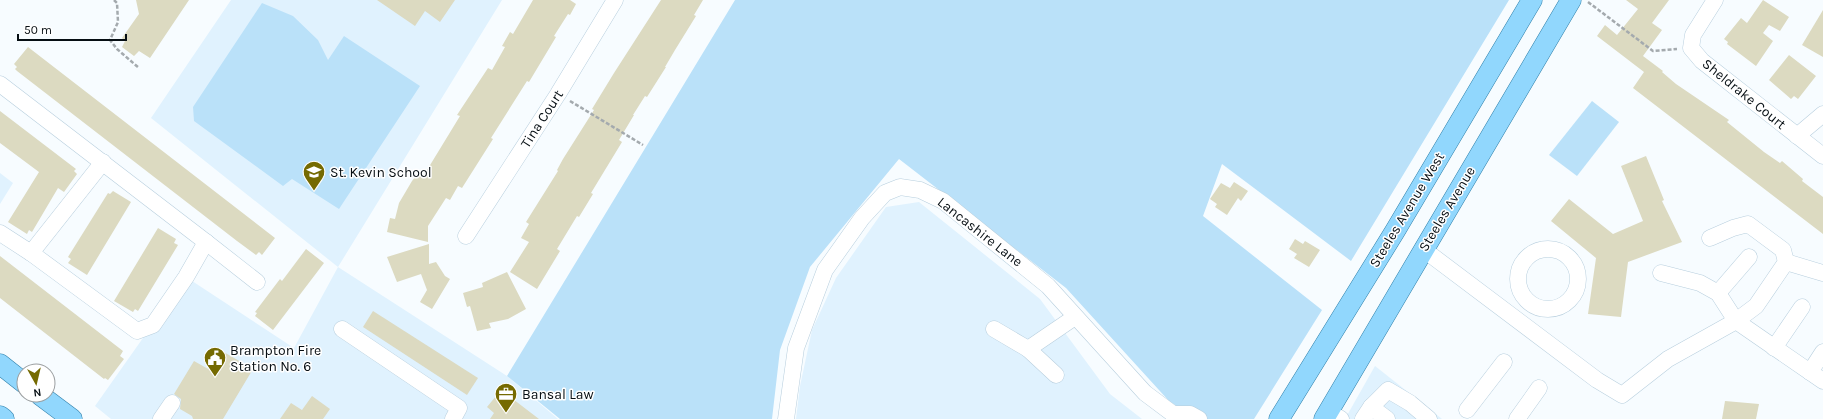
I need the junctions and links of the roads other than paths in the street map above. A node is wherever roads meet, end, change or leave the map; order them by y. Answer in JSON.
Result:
{"nodes":[{"id":1,"x":615,"y":0,"type":"edge"},
{"id":2,"x":1532,"y":0,"type":"edge"},
{"id":3,"x":1579,"y":0,"type":"edge"},
{"id":4,"x":1715,"y":0,"type":"edge"},
{"id":5,"x":0,"y":84,"type":"edge"},
{"id":6,"x":1823,"y":114,"type":"edge"},
{"id":7,"x":1797,"y":136,"type":"junction"},
{"id":8,"x":1823,"y":156,"type":"edge"},
{"id":9,"x":103,"y":162,"type":"junction"},
{"id":10,"x":1395,"y":231,"type":"junction"},
{"id":11,"x":0,"y":233,"type":"edge"},
{"id":12,"x":466,"y":236,"type":"dead end"},
{"id":13,"x":1710,"y":238,"type":"dead end"},
{"id":14,"x":206,"y":242,"type":"junction"},
{"id":15,"x":1423,"y":249,"type":"junction"},
{"id":16,"x":31,"y":253,"type":"junction"},
{"id":17,"x":1749,"y":257,"type":"dead end"},
{"id":18,"x":1786,"y":262,"type":"junction"},
{"id":19,"x":1661,"y":272,"type":"dead end"},
{"id":20,"x":1823,"y":273,"type":"edge"},
{"id":21,"x":257,"y":282,"type":"dead end"},
{"id":22,"x":1718,"y":293,"type":"junction"},
{"id":23,"x":1530,"y":304,"type":"dead end"},
{"id":24,"x":1802,"y":307,"type":"dead end"},
{"id":25,"x":1512,"y":315,"type":"junction"},
{"id":26,"x":1075,"y":316,"type":"junction"},
{"id":27,"x":1736,"y":321,"type":"junction"},
{"id":28,"x":342,"y":329,"type":"dead end"},
{"id":29,"x":994,"y":329,"type":"dead end"},
{"id":30,"x":1774,"y":348,"type":"junction"},
{"id":31,"x":1028,"y":349,"type":"junction"},
{"id":32,"x":1823,"y":352,"type":"edge"},
{"id":33,"x":1504,"y":362,"type":"dead end"},
{"id":34,"x":0,"y":364,"type":"edge"},
{"id":35,"x":1056,"y":375,"type":"dead end"},
{"id":36,"x":16,"y":377,"type":"edge"},
{"id":37,"x":1816,"y":377,"type":"edge"},
{"id":38,"x":1539,"y":388,"type":"dead end"},
{"id":39,"x":51,"y":403,"type":"edge"},
{"id":40,"x":172,"y":403,"type":"dead end"},
{"id":41,"x":1467,"y":410,"type":"dead end"},
{"id":42,"x":1367,"y":413,"type":"edge"},
{"id":43,"x":0,"y":416,"type":"edge"},
{"id":44,"x":1174,"y":416,"type":"edge"},
{"id":45,"x":1331,"y":416,"type":"edge"},
{"id":46,"x":4,"y":419,"type":"edge"},
{"id":47,"x":72,"y":419,"type":"edge"},
{"id":48,"x":161,"y":419,"type":"edge"},
{"id":49,"x":453,"y":419,"type":"edge"},
{"id":50,"x":786,"y":419,"type":"edge"},
{"id":51,"x":1199,"y":419,"type":"edge"},
{"id":52,"x":1280,"y":419,"type":"edge"},
{"id":53,"x":1387,"y":419,"type":"edge"},
{"id":54,"x":1429,"y":419,"type":"edge"},
{"id":55,"x":1517,"y":419,"type":"edge"}],
"edges":[{"from":1,"to":12,"type":"street","name":"Tina Court"},
{"from":2,"to":10,"type":"main road","name":"Steeles Avenue West"},
{"from":3,"to":15,"type":"main road","name":"Steeles Avenue"},
{"from":4,"to":7,"type":"street","name":"Sheldrake Court"},
{"from":5,"to":9,"type":"street"},
{"from":6,"to":7,"type":"street"},
{"from":7,"to":8,"type":"street","name":"Sheldrake Court"},
{"from":9,"to":14,"type":"street"},
{"from":9,"to":16,"type":"street"},
{"from":10,"to":15,"type":"main road"},
{"from":10,"to":52,"type":"main road","name":"Steeles Avenue West"},
{"from":11,"to":16,"type":"street"},
{"from":13,"to":18,"type":"street"},
{"from":14,"to":16,"type":"street"},
{"from":14,"to":21,"type":"street"},
{"from":15,"to":25,"type":"street"},
{"from":15,"to":45,"type":"main road","name":"Steeles Avenue"},
{"from":17,"to":22,"type":"street"},
{"from":18,"to":20,"type":"street"},
{"from":18,"to":27,"type":"street"},
{"from":19,"to":22,"type":"street"},
{"from":22,"to":27,"type":"street"},
{"from":23,"to":25,"type":"street"},
{"from":24,"to":30,"type":"street"},
{"from":25,"to":27,"type":"street"},
{"from":26,"to":31,"type":"street"},
{"from":26,"to":44,"type":"street","name":"Lancashire Lane"},
{"from":26,"to":50,"type":"street","name":"Lancashire Lane"},
{"from":27,"to":30,"type":"street"},
{"from":28,"to":49,"type":"street"},
{"from":29,"to":31,"type":"street"},
{"from":30,"to":37,"type":"street"},
{"from":31,"to":35,"type":"street"},
{"from":32,"to":37,"type":"street"},
{"from":33,"to":41,"type":"street"},
{"from":34,"to":36,"type":"main road"},
{"from":38,"to":55,"type":"street"},
{"from":39,"to":47,"type":"main road"},
{"from":40,"to":48,"type":"street"},
{"from":42,"to":53,"type":"street"},
{"from":42,"to":54,"type":"street"},
{"from":43,"to":46,"type":"main road"},
{"from":44,"to":51,"type":"street","name":"Lancashire Lane"}]}
